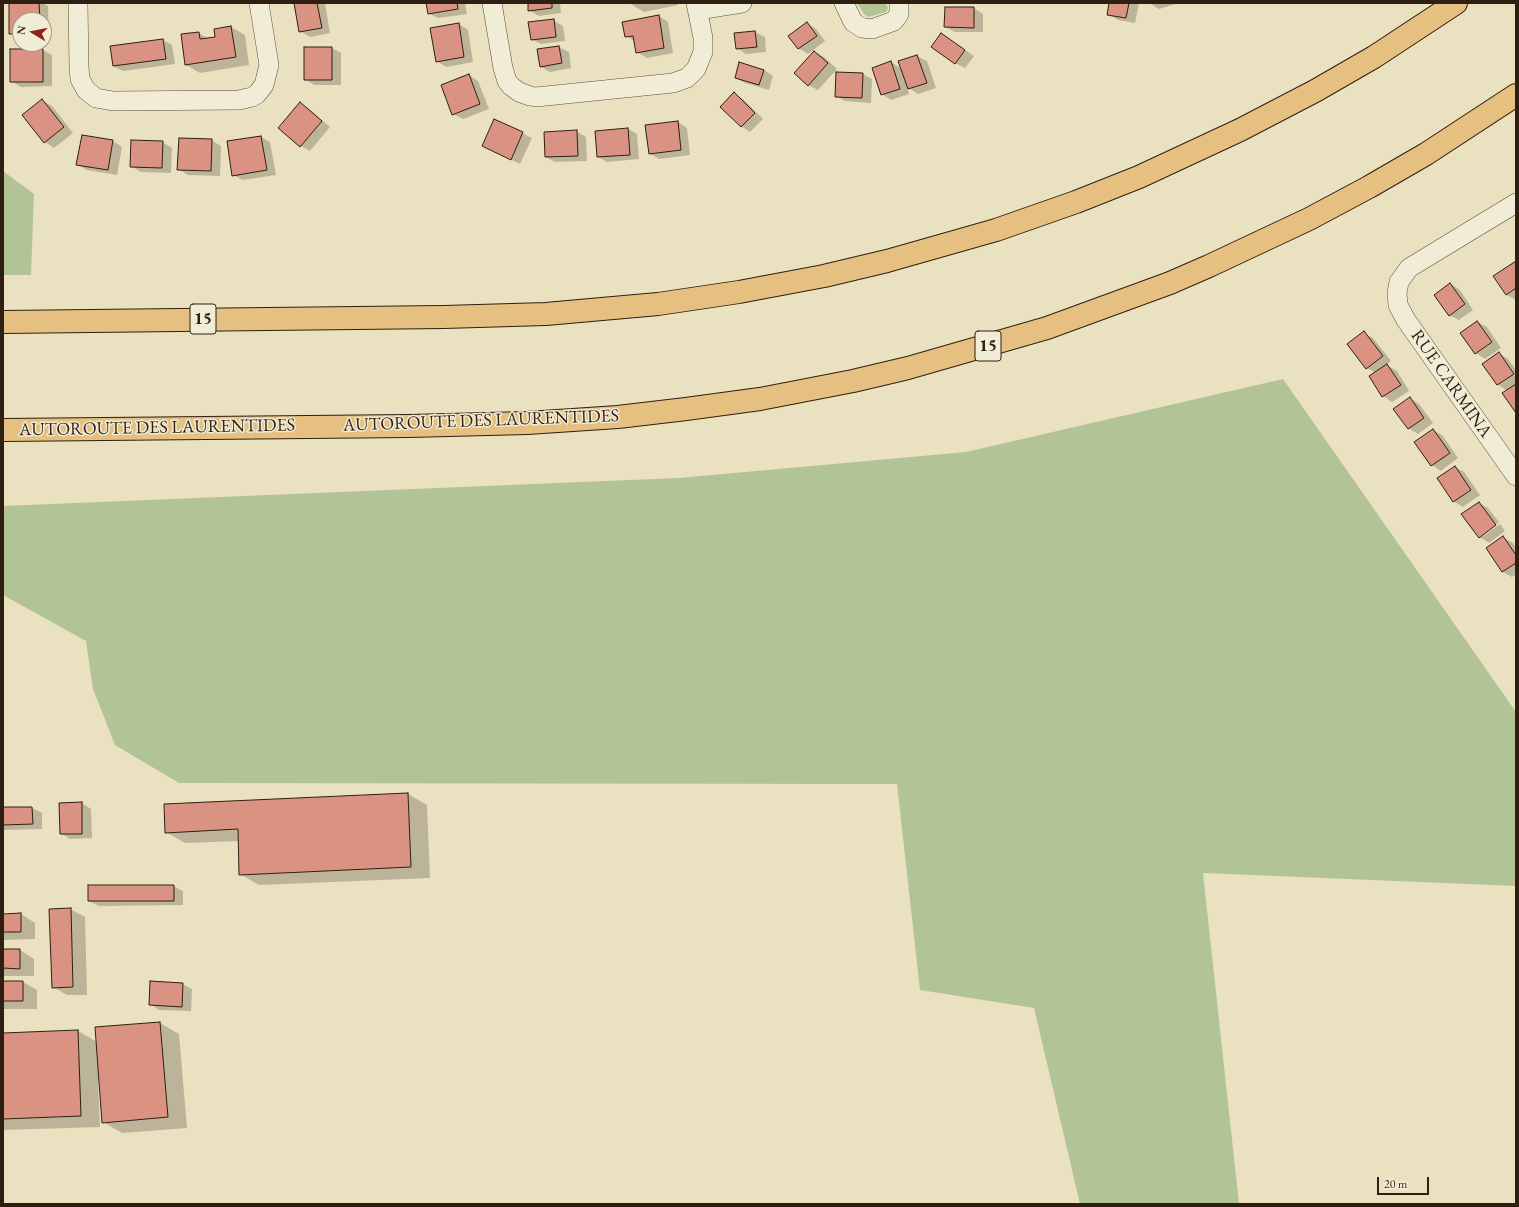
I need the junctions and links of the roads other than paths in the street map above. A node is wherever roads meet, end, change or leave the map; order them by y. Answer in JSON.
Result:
{"nodes":[{"id":1,"x":78,"y":3,"type":"edge"},
{"id":2,"x":259,"y":3,"type":"edge"},
{"id":3,"x":492,"y":3,"type":"edge"},
{"id":4,"x":742,"y":3,"type":"edge"},
{"id":5,"x":844,"y":3,"type":"edge"},
{"id":6,"x":899,"y":3,"type":"edge"},
{"id":7,"x":1456,"y":3,"type":"edge"},
{"id":8,"x":697,"y":7,"type":"edge"},
{"id":9,"x":1516,"y":95,"type":"edge"},
{"id":10,"x":1516,"y":203,"type":"edge"},
{"id":11,"x":3,"y":322,"type":"edge"},
{"id":12,"x":68,"y":428,"type":"junction"},
{"id":13,"x":3,"y":430,"type":"edge"},
{"id":14,"x":3,"y":442,"type":"edge"},
{"id":15,"x":1513,"y":467,"type":"edge"}],
"edges":[{"from":1,"to":2,"type":"street"},
{"from":3,"to":8,"type":"street"},
{"from":4,"to":8,"type":"street"},
{"from":5,"to":6,"type":"street"},
{"from":7,"to":11,"type":"highway","number":"15"},
{"from":9,"to":12,"type":"highway","name":"AUTOROUTE DES LAURENTIDES","number":"15"},
{"from":10,"to":15,"type":"street","name":"RUE CARMINA"},
{"from":12,"to":13,"type":"highway","name":"AUTOROUTE DES LAURENTIDES","number":"15"},
{"from":12,"to":14,"type":"highway"}]}
